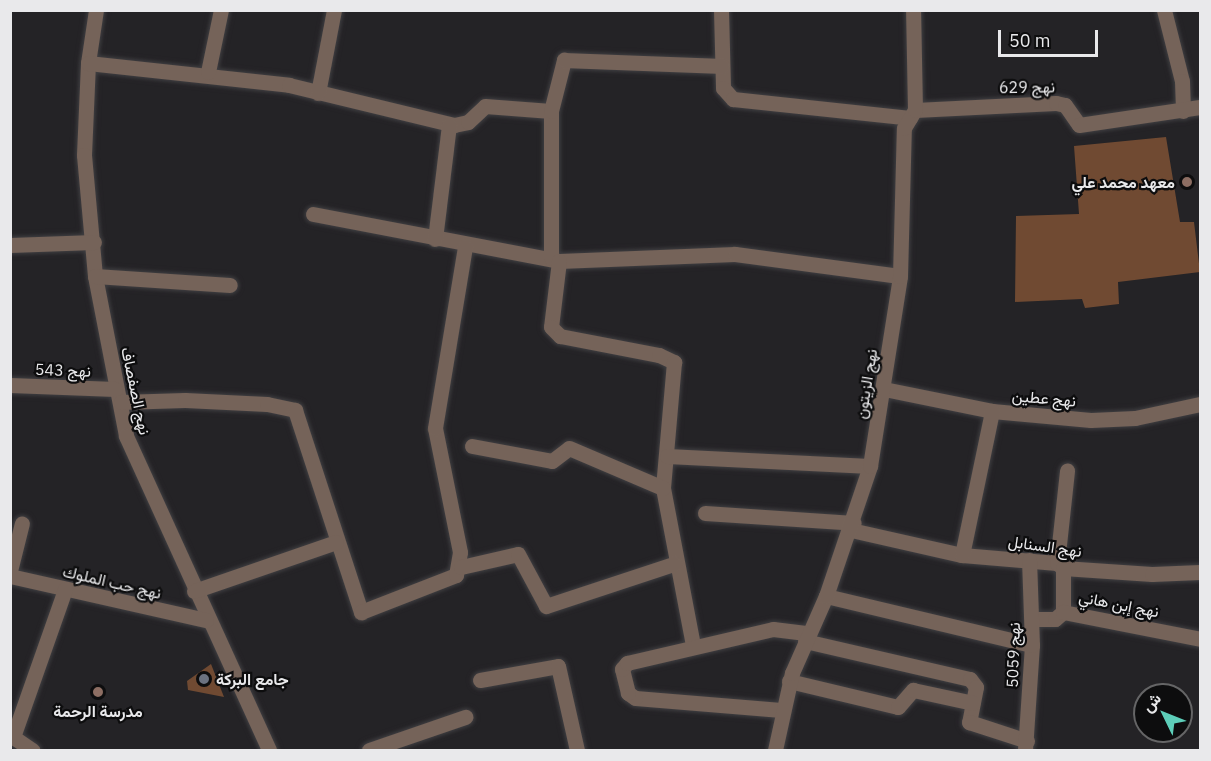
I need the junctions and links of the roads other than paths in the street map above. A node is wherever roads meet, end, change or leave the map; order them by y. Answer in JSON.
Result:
{"nodes":[{"id":1,"x":96,"y":10,"type":"edge"},
{"id":2,"x":221,"y":10,"type":"edge"},
{"id":3,"x":334,"y":10,"type":"edge"},
{"id":4,"x":721,"y":10,"type":"edge"},
{"id":5,"x":913,"y":10,"type":"edge"},
{"id":6,"x":1164,"y":10,"type":"edge"},
{"id":7,"x":88,"y":63,"type":"junction"},
{"id":8,"x":722,"y":66,"type":"junction"},
{"id":9,"x":208,"y":72,"type":"junction"},
{"id":10,"x":318,"y":93,"type":"junction"},
{"id":11,"x":1200,"y":107,"type":"edge"},
{"id":12,"x":551,"y":111,"type":"junction"},
{"id":13,"x":1183,"y":111,"type":"junction"},
{"id":14,"x":912,"y":114,"type":"junction"},
{"id":15,"x":449,"y":125,"type":"junction"},
{"id":16,"x":313,"y":214,"type":"dead end"},
{"id":17,"x":435,"y":239,"type":"junction"},
{"id":18,"x":94,"y":242,"type":"junction"},
{"id":19,"x":10,"y":245,"type":"edge"},
{"id":20,"x":465,"y":246,"type":"junction"},
{"id":21,"x":555,"y":259,"type":"junction"},
{"id":22,"x":95,"y":276,"type":"junction"},
{"id":23,"x":900,"y":276,"type":"junction"},
{"id":24,"x":230,"y":285,"type":"dead end"},
{"id":25,"x":10,"y":385,"type":"edge"},
{"id":26,"x":884,"y":389,"type":"junction"},
{"id":27,"x":118,"y":395,"type":"junction"},
{"id":28,"x":1200,"y":404,"type":"edge"},
{"id":29,"x":992,"y":411,"type":"junction"},
{"id":30,"x":472,"y":446,"type":"dead end"},
{"id":31,"x":667,"y":456,"type":"junction"},
{"id":32,"x":870,"y":466,"type":"junction"},
{"id":33,"x":1067,"y":471,"type":"dead end"},
{"id":34,"x":663,"y":488,"type":"junction"},
{"id":35,"x":705,"y":513,"type":"dead end"},
{"id":36,"x":22,"y":523,"type":"dead end"},
{"id":37,"x":852,"y":527,"type":"junction"},
{"id":38,"x":336,"y":542,"type":"junction"},
{"id":39,"x":962,"y":555,"type":"junction"},
{"id":40,"x":1029,"y":560,"type":"junction"},
{"id":41,"x":674,"y":564,"type":"junction"},
{"id":42,"x":1060,"y":566,"type":"junction"},
{"id":43,"x":461,"y":567,"type":"junction"},
{"id":44,"x":10,"y":571,"type":"edge"},
{"id":45,"x":1200,"y":572,"type":"edge"},
{"id":46,"x":10,"y":576,"type":"edge"},
{"id":47,"x":65,"y":589,"type":"junction"},
{"id":48,"x":194,"y":591,"type":"junction"},
{"id":49,"x":826,"y":597,"type":"junction"},
{"id":50,"x":1063,"y":612,"type":"junction"},
{"id":51,"x":1032,"y":619,"type":"junction"},
{"id":52,"x":206,"y":620,"type":"junction"},
{"id":53,"x":806,"y":637,"type":"junction"},
{"id":54,"x":1200,"y":639,"type":"edge"},
{"id":55,"x":693,"y":645,"type":"junction"},
{"id":56,"x":1032,"y":645,"type":"junction"},
{"id":57,"x":480,"y":680,"type":"dead end"},
{"id":58,"x":789,"y":681,"type":"junction"},
{"id":59,"x":973,"y":703,"type":"junction"},
{"id":60,"x":781,"y":710,"type":"junction"},
{"id":61,"x":465,"y":717,"type":"dead end"},
{"id":62,"x":12,"y":736,"type":"edge"},
{"id":63,"x":1026,"y":746,"type":"edge"},
{"id":64,"x":32,"y":750,"type":"edge"},
{"id":65,"x":269,"y":750,"type":"edge"},
{"id":66,"x":369,"y":750,"type":"edge"},
{"id":67,"x":577,"y":750,"type":"edge"},
{"id":68,"x":775,"y":750,"type":"edge"}],
"edges":[{"from":1,"to":7,"type":"street","name":"نهج الصفصاف"},
{"from":2,"to":9,"type":"street"},
{"from":3,"to":10,"type":"street"},
{"from":4,"to":8,"type":"street"},
{"from":5,"to":14,"type":"street","name":"نهج الزيتون"},
{"from":6,"to":13,"type":"street"},
{"from":7,"to":9,"type":"street"},
{"from":7,"to":18,"type":"street","name":"نهج الصفصاف"},
{"from":8,"to":12,"type":"street"},
{"from":8,"to":14,"type":"street"},
{"from":9,"to":10,"type":"street"},
{"from":10,"to":15,"type":"street"},
{"from":11,"to":13,"type":"street","name":"نهج 629"},
{"from":12,"to":15,"type":"street"},
{"from":12,"to":21,"type":"street"},
{"from":13,"to":14,"type":"street","name":"نهج 629"},
{"from":14,"to":23,"type":"street","name":"نهج الزيتون"},
{"from":15,"to":17,"type":"street"},
{"from":16,"to":17,"type":"street"},
{"from":17,"to":20,"type":"street"},
{"from":18,"to":19,"type":"street"},
{"from":18,"to":22,"type":"street","name":"نهج الصفصاف"},
{"from":20,"to":21,"type":"street"},
{"from":20,"to":43,"type":"street"},
{"from":21,"to":23,"type":"street"},
{"from":21,"to":31,"type":"street"},
{"from":22,"to":24,"type":"street"},
{"from":22,"to":27,"type":"street","name":"نهج الصفصاف"},
{"from":23,"to":26,"type":"street","name":"نهج الزيتون"},
{"from":25,"to":27,"type":"street","name":"نهج 543"},
{"from":26,"to":29,"type":"street","name":"نهج عطين"},
{"from":26,"to":32,"type":"street","name":"نهج الزيتون"},
{"from":27,"to":38,"type":"street","name":"نهج 543"},
{"from":27,"to":48,"type":"street","name":"نهج الصفصاف"},
{"from":28,"to":29,"type":"street","name":"نهج عطين"},
{"from":29,"to":39,"type":"street"},
{"from":30,"to":34,"type":"street"},
{"from":31,"to":32,"type":"street"},
{"from":31,"to":34,"type":"street"},
{"from":32,"to":37,"type":"street","name":"نهج الزيتون"},
{"from":33,"to":42,"type":"street"},
{"from":34,"to":41,"type":"street"},
{"from":35,"to":37,"type":"street","name":"نهج السنابل"},
{"from":36,"to":44,"type":"street"},
{"from":37,"to":39,"type":"street","name":"نهج السنابل"},
{"from":37,"to":49,"type":"street","name":"نهج الزيتون"},
{"from":38,"to":43,"type":"street"},
{"from":38,"to":48,"type":"street"},
{"from":39,"to":40,"type":"street","name":"نهج السنابل"},
{"from":40,"to":42,"type":"street","name":"نهج السنابل"},
{"from":40,"to":51,"type":"street","name":"نهج 5059"},
{"from":41,"to":43,"type":"street"},
{"from":41,"to":55,"type":"street"},
{"from":42,"to":45,"type":"street","name":"نهج السنابل"},
{"from":42,"to":50,"type":"street"},
{"from":46,"to":47,"type":"street","name":"نهج حب الملوك"},
{"from":47,"to":52,"type":"street","name":"نهج حب الملوك"},
{"from":47,"to":62,"type":"street"},
{"from":48,"to":52,"type":"street","name":"نهج الصفصاف"},
{"from":49,"to":53,"type":"street","name":"نهج الزيتون"},
{"from":49,"to":56,"type":"street"},
{"from":50,"to":51,"type":"street","name":"نهج إبن هاني"},
{"from":50,"to":54,"type":"street","name":"نهج إبن هاني"},
{"from":51,"to":56,"type":"street","name":"نهج 5059"},
{"from":52,"to":65,"type":"street","name":"نهج الصفصاف"},
{"from":53,"to":55,"type":"street"},
{"from":53,"to":58,"type":"street","name":"نهج الزيتون"},
{"from":53,"to":59,"type":"street"},
{"from":55,"to":60,"type":"street"},
{"from":56,"to":63,"type":"street","name":"نهج 5059"},
{"from":57,"to":67,"type":"street"},
{"from":58,"to":59,"type":"street"},
{"from":58,"to":60,"type":"street","name":"نهج الزيتون"},
{"from":59,"to":63,"type":"street"},
{"from":60,"to":68,"type":"street","name":"نهج الزيتون"},
{"from":61,"to":66,"type":"street"},
{"from":62,"to":64,"type":"street"}]}
